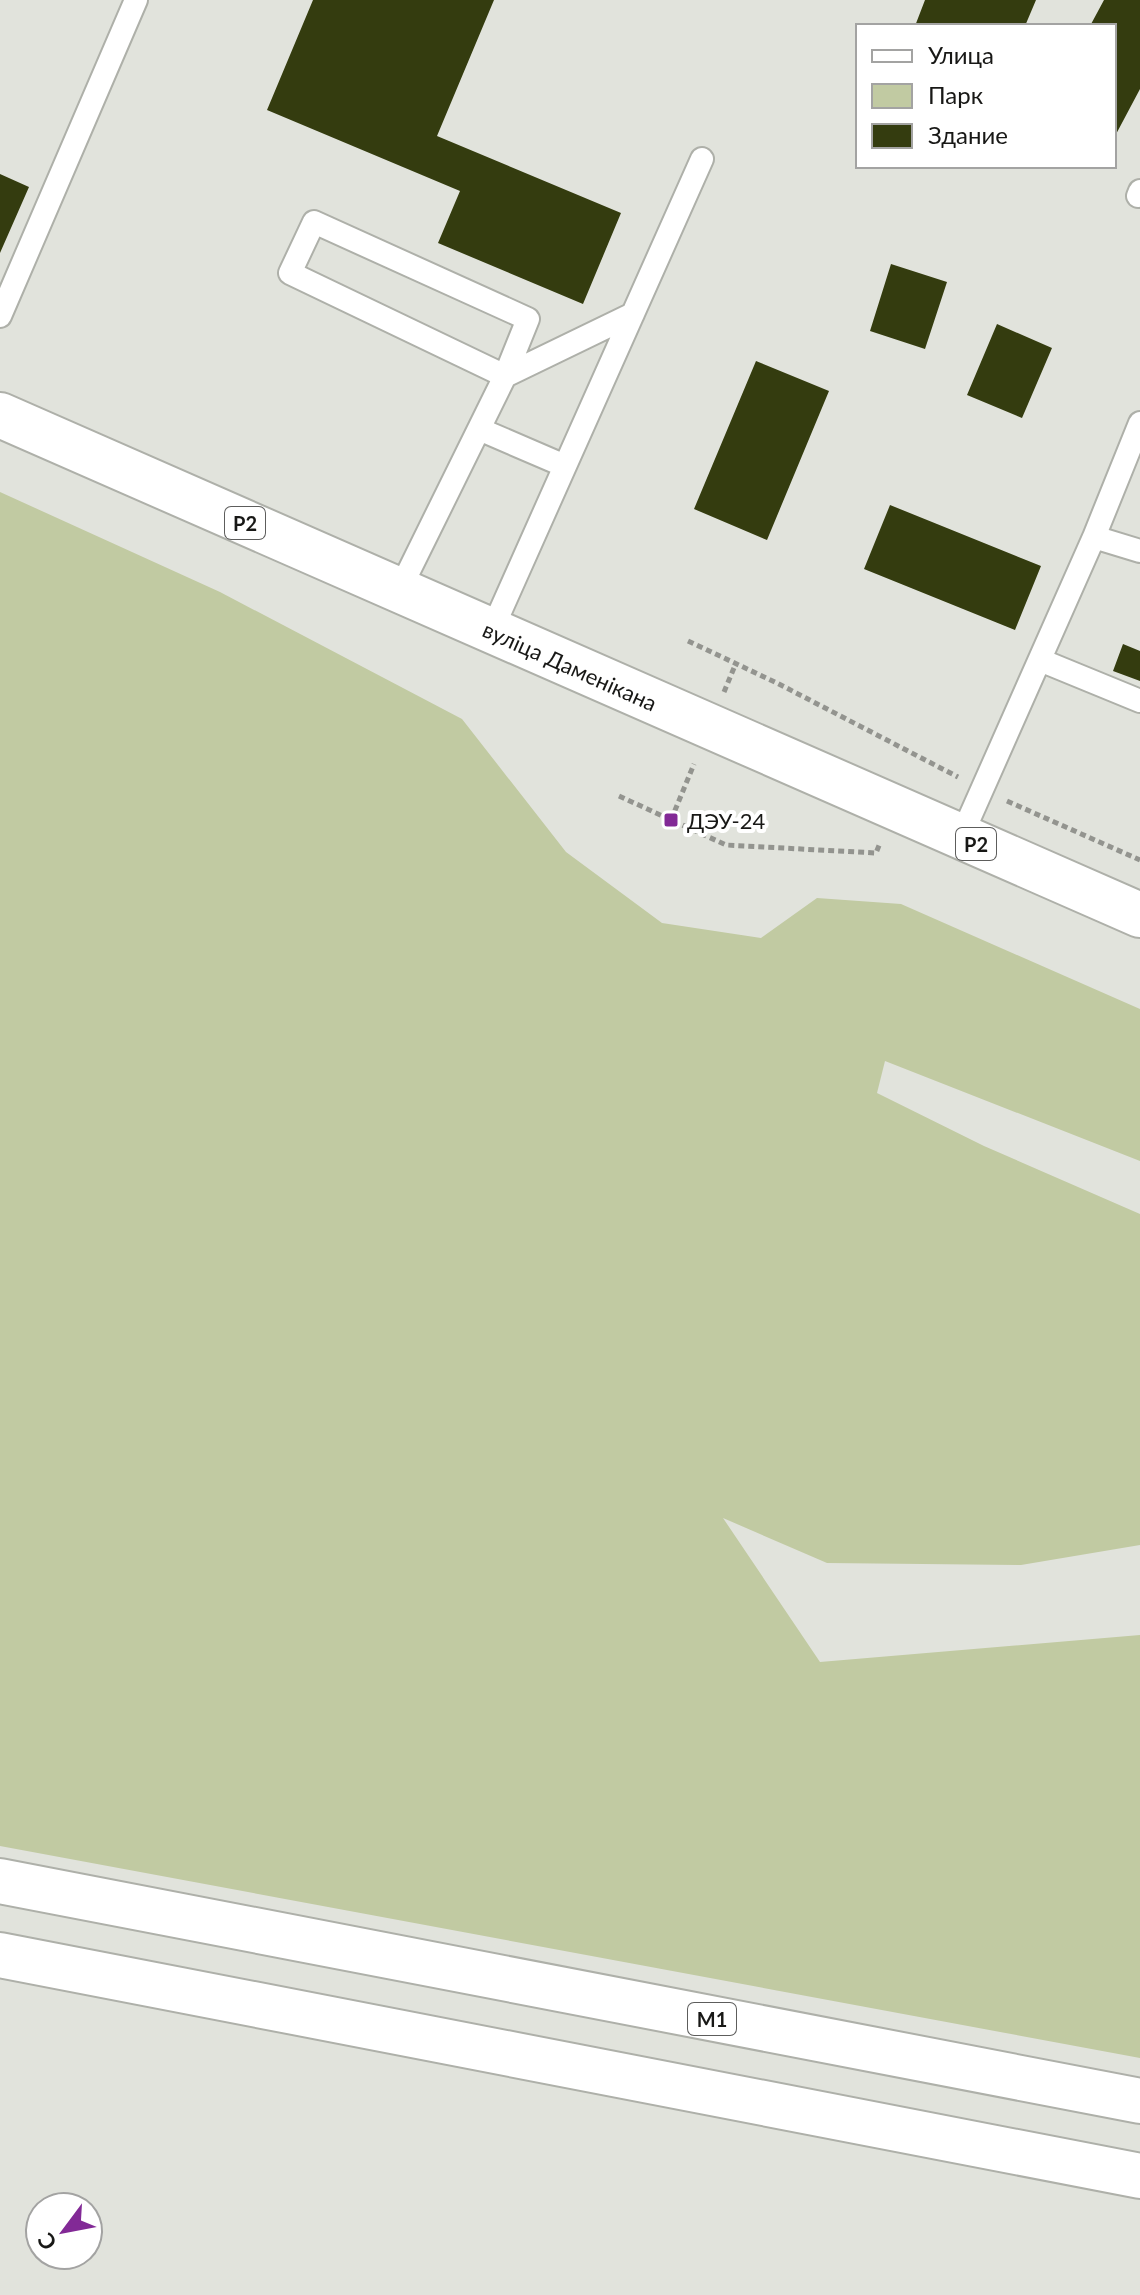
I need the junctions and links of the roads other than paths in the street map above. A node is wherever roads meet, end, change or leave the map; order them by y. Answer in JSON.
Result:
{"nodes":[{"id":1,"x":136,"y":0,"type":"edge"},
{"id":2,"x":702,"y":159,"type":"dead end"},
{"id":3,"x":633,"y":314,"type":"junction"},
{"id":4,"x":0,"y":316,"type":"edge"},
{"id":5,"x":505,"y":376,"type":"junction"},
{"id":6,"x":0,"y":415,"type":"edge"},
{"id":7,"x":1140,"y":423,"type":"edge"},
{"id":8,"x":479,"y":429,"type":"junction"},
{"id":9,"x":565,"y":466,"type":"junction"},
{"id":10,"x":1094,"y":537,"type":"junction"},
{"id":11,"x":1140,"y":551,"type":"edge"},
{"id":12,"x":399,"y":591,"type":"junction"},
{"id":13,"x":491,"y":632,"type":"junction"},
{"id":14,"x":1040,"y":660,"type":"junction"},
{"id":15,"x":1140,"y":701,"type":"edge"},
{"id":16,"x":961,"y":837,"type":"junction"},
{"id":17,"x":1140,"y":915,"type":"edge"},
{"id":18,"x":0,"y":1881,"type":"edge"},
{"id":19,"x":0,"y":1955,"type":"edge"},
{"id":20,"x":1140,"y":2101,"type":"edge"},
{"id":21,"x":1140,"y":2176,"type":"edge"}],
"edges":[{"from":1,"to":4,"type":"lane"},
{"from":2,"to":3,"type":"lane"},
{"from":3,"to":5,"type":"lane"},
{"from":3,"to":9,"type":"lane"},
{"from":5,"to":5,"type":"lane"},
{"from":5,"to":8,"type":"lane"},
{"from":6,"to":12,"type":"main road","name":"вуліца Даменікана","number":"Р2"},
{"from":7,"to":10,"type":"lane"},
{"from":8,"to":9,"type":"lane"},
{"from":8,"to":12,"type":"lane"},
{"from":9,"to":13,"type":"lane"},
{"from":10,"to":11,"type":"lane"},
{"from":10,"to":14,"type":"lane"},
{"from":12,"to":13,"type":"main road","name":"вуліца Даменікана","number":"Р2"},
{"from":13,"to":16,"type":"main road","name":"вуліца Даменікана","number":"Р2"},
{"from":14,"to":15,"type":"lane"},
{"from":14,"to":16,"type":"lane"},
{"from":16,"to":17,"type":"main road","name":"вуліца Даменікана","number":"Р2"},
{"from":18,"to":20,"type":"main road","number":"М1"},
{"from":19,"to":21,"type":"main road"}]}
